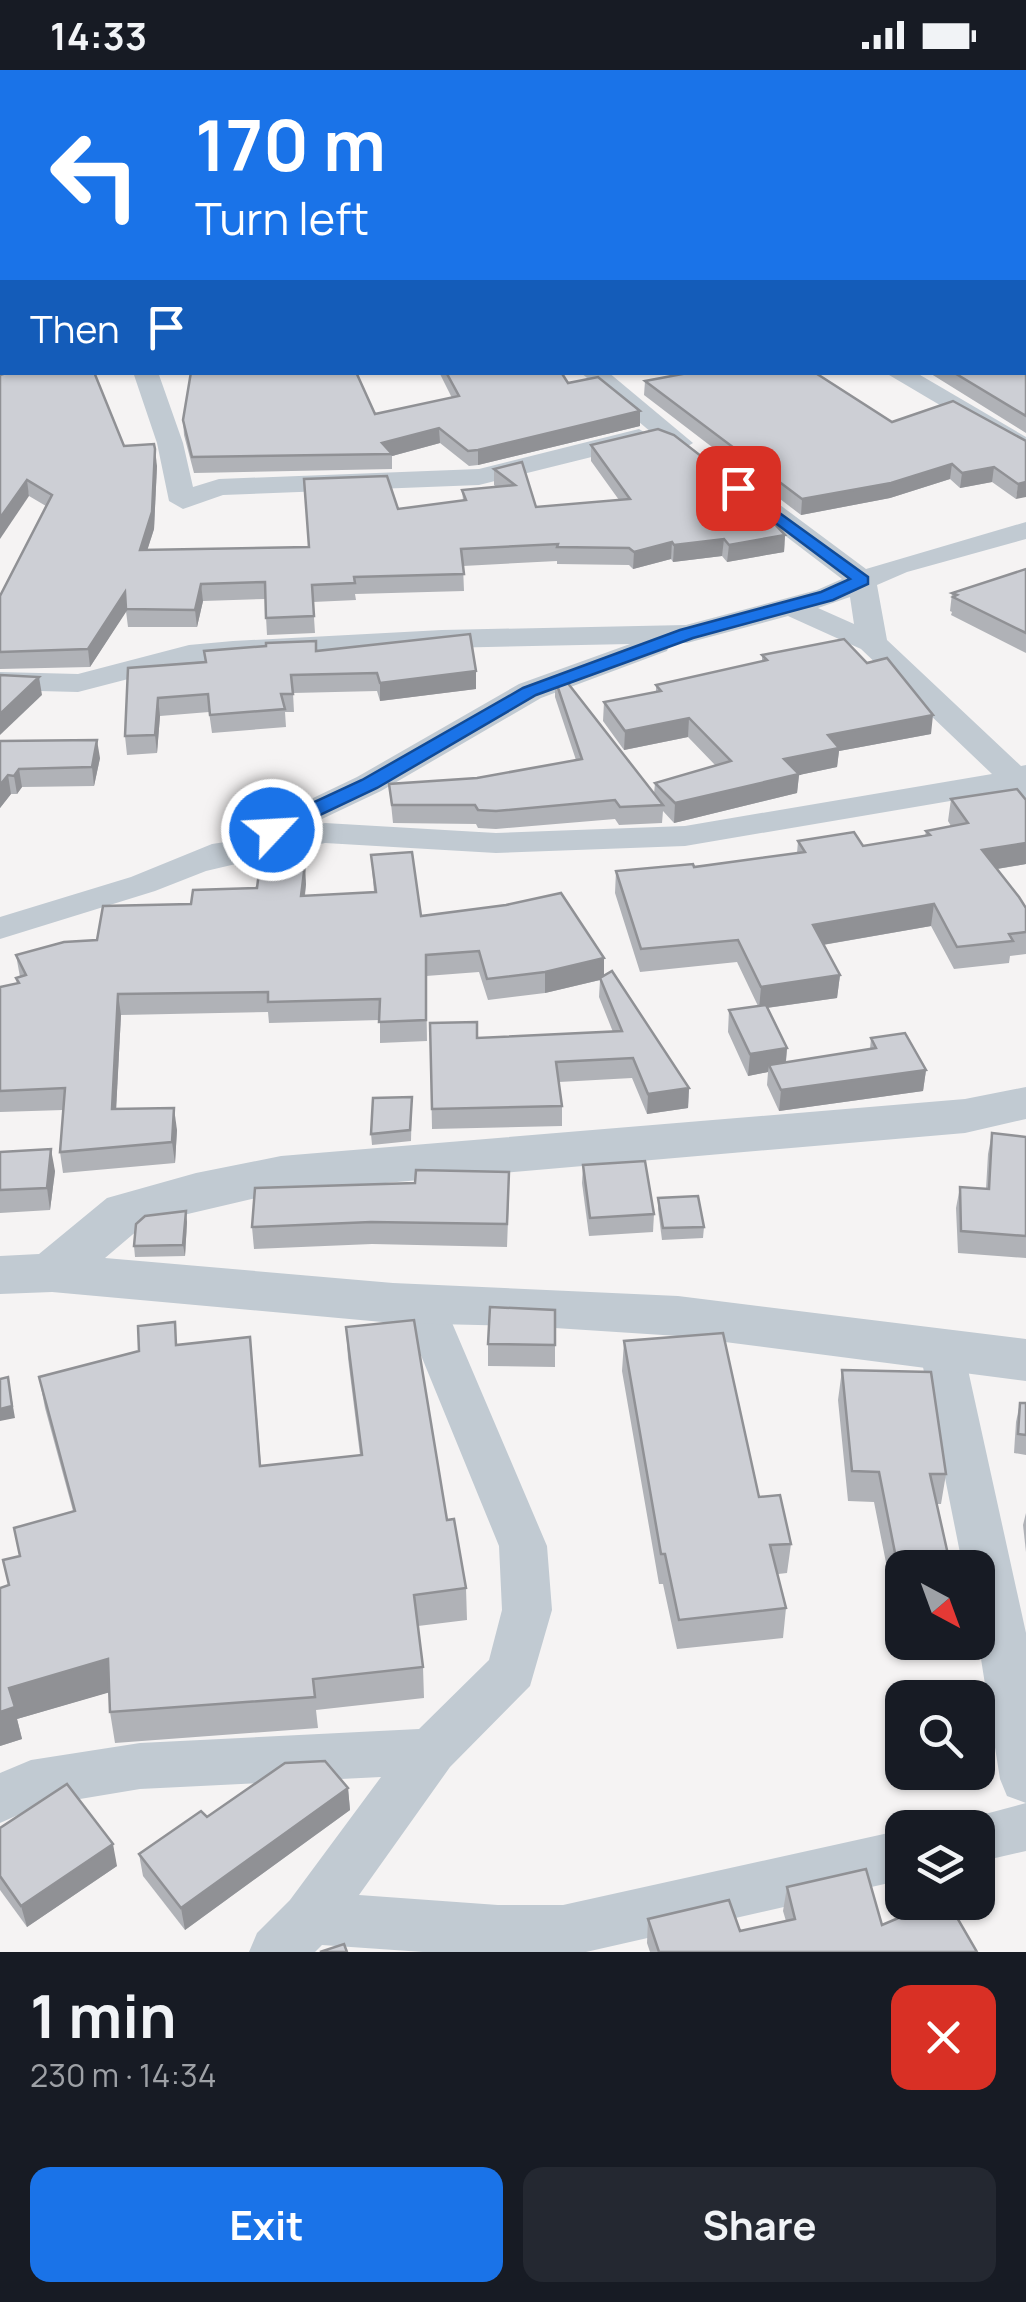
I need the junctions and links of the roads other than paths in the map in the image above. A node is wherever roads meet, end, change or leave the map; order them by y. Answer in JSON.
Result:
{"nodes":[{"id":1,"x":146,"y":375,"type":"edge"},
{"id":2,"x":596,"y":375,"type":"edge"},
{"id":3,"x":901,"y":375,"type":"edge"},
{"id":4,"x":677,"y":441,"type":"junction"},
{"id":5,"x":1026,"y":448,"type":"edge"},
{"id":6,"x":1026,"y":530,"type":"edge"},
{"id":7,"x":862,"y":580,"type":"junction"},
{"id":8,"x":788,"y":605,"type":"junction"},
{"id":9,"x":687,"y":634,"type":"junction"},
{"id":10,"x":872,"y":643,"type":"junction"},
{"id":11,"x":0,"y":681,"type":"edge"},
{"id":12,"x":1023,"y":781,"type":"edge"},
{"id":13,"x":203,"y":861,"type":"junction"},
{"id":14,"x":0,"y":902,"type":"edge"},
{"id":15,"x":40,"y":915,"type":"junction"},
{"id":16,"x":0,"y":928,"type":"edge"},
{"id":17,"x":1026,"y":1103,"type":"edge"},
{"id":18,"x":26,"y":1274,"type":"edge"},
{"id":19,"x":0,"y":1295,"type":"edge"},
{"id":20,"x":422,"y":1304,"type":"junction"},
{"id":21,"x":941,"y":1346,"type":"junction"},
{"id":22,"x":1026,"y":1360,"type":"edge"},
{"id":23,"x":432,"y":1750,"type":"junction"},
{"id":24,"x":1026,"y":1779,"type":"edge"},
{"id":25,"x":0,"y":1800,"type":"edge"},
{"id":26,"x":1026,"y":1827,"type":"edge"},
{"id":27,"x":995,"y":1834,"type":"edge"},
{"id":28,"x":885,"y":1859,"type":"edge"},
{"id":29,"x":294,"y":1935,"type":"edge"}],
"edges":[{"from":1,"to":4,"type":"street"},
{"from":2,"to":4,"type":"street"},
{"from":3,"to":5,"type":"street"},
{"from":4,"to":7,"type":"street"},
{"from":6,"to":7,"type":"street"},
{"from":7,"to":8,"type":"street"},
{"from":7,"to":10,"type":"street"},
{"from":8,"to":9,"type":"street"},
{"from":8,"to":10,"type":"street"},
{"from":9,"to":11,"type":"street"},
{"from":9,"to":13,"type":"street"},
{"from":10,"to":12,"type":"street"},
{"from":12,"to":13,"type":"street"},
{"from":13,"to":15,"type":"street"},
{"from":14,"to":15,"type":"street"},
{"from":15,"to":16,"type":"street"},
{"from":17,"to":18,"type":"street"},
{"from":18,"to":19,"type":"street"},
{"from":18,"to":20,"type":"street"},
{"from":20,"to":21,"type":"street"},
{"from":20,"to":23,"type":"street"},
{"from":21,"to":22,"type":"street"},
{"from":21,"to":24,"type":"street"},
{"from":23,"to":25,"type":"street"},
{"from":23,"to":29,"type":"street"},
{"from":26,"to":27,"type":"street"},
{"from":28,"to":29,"type":"street"}]}
